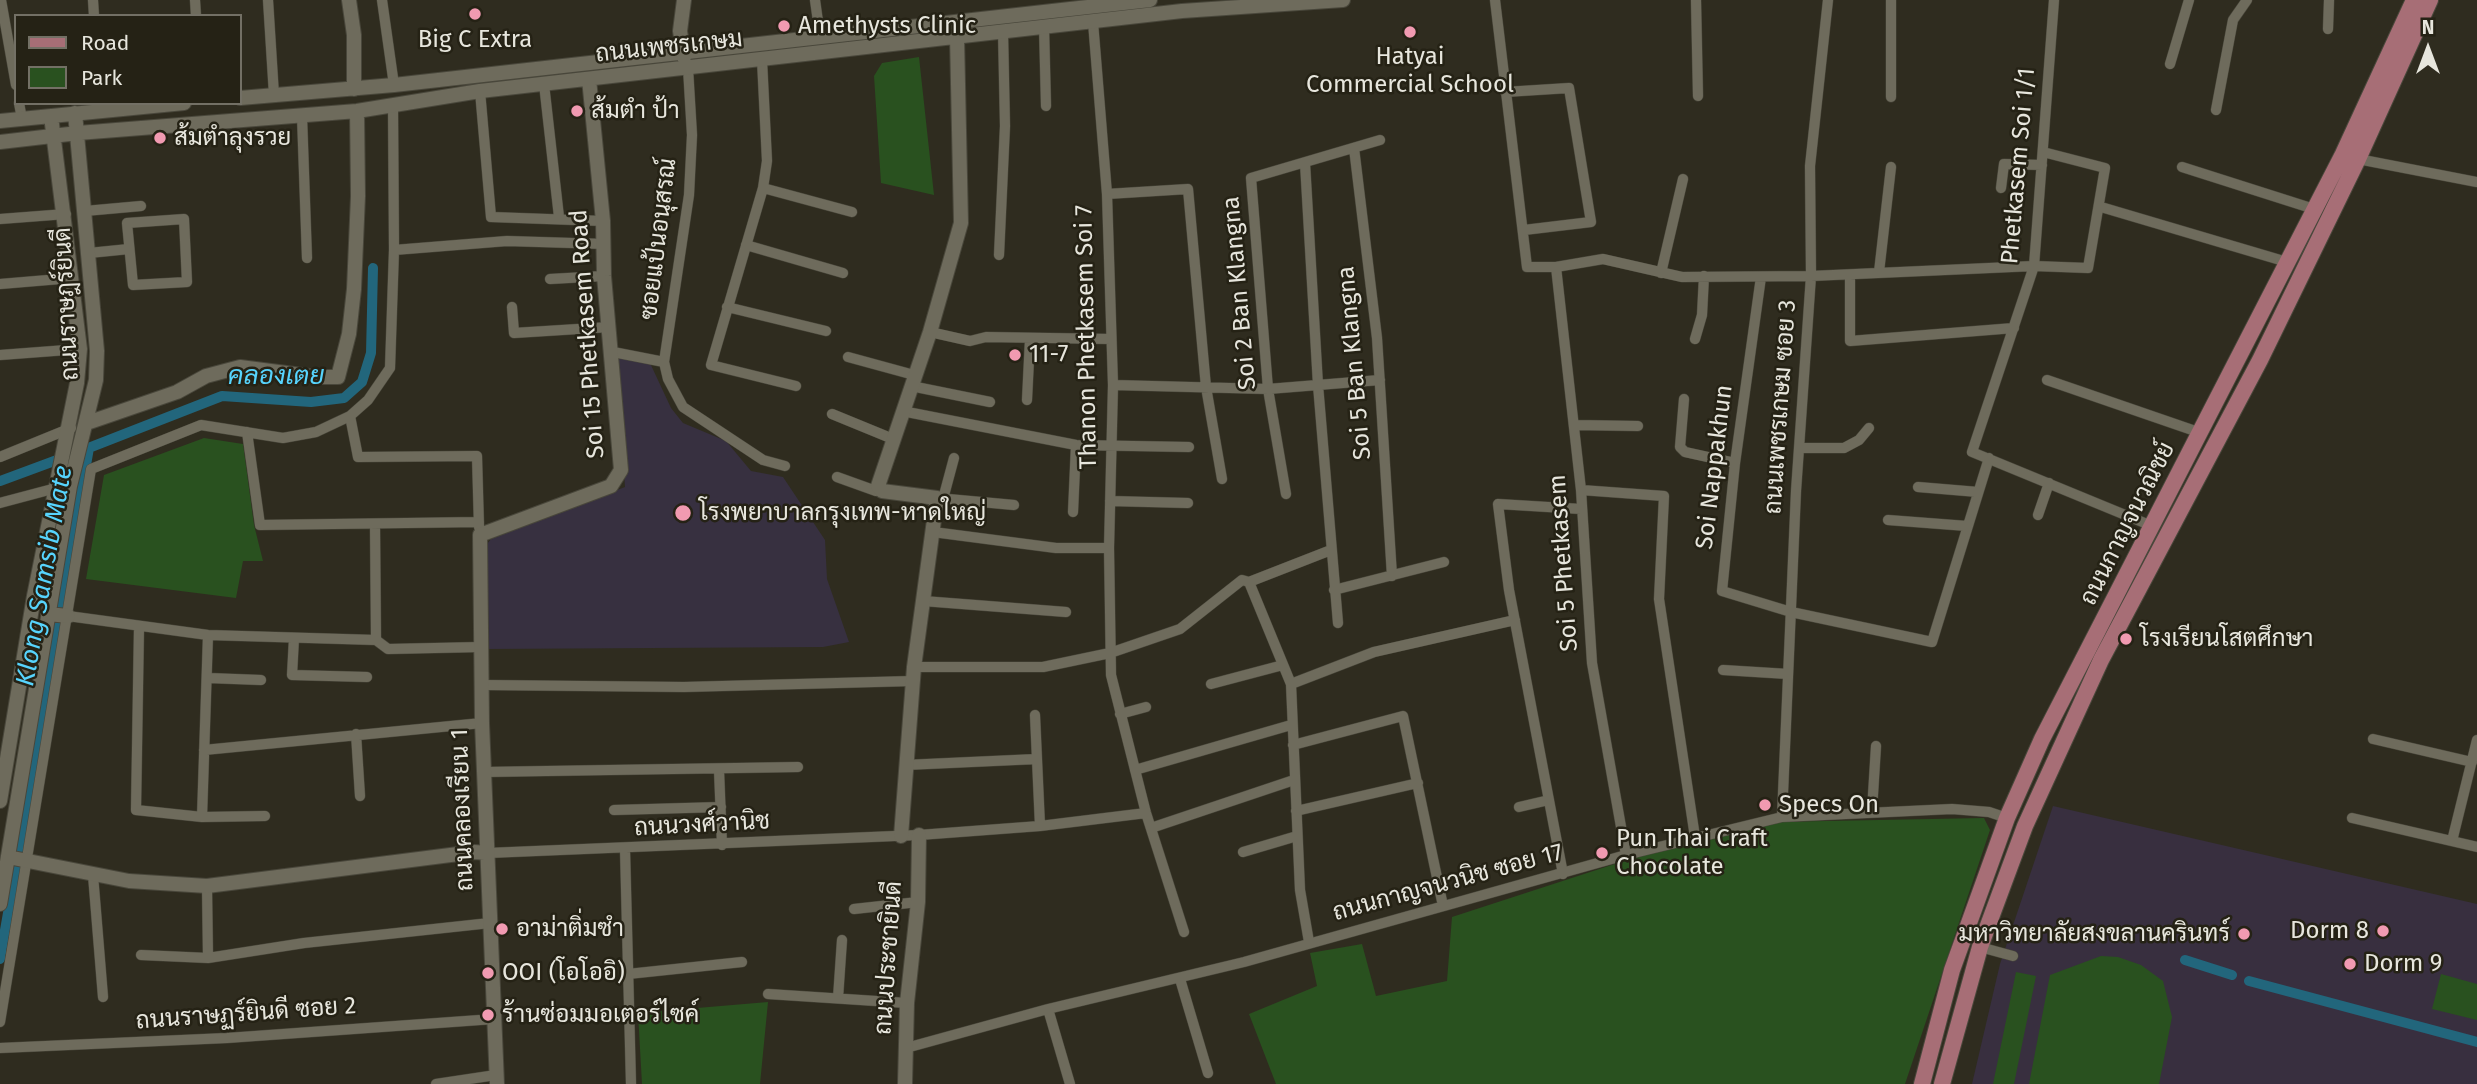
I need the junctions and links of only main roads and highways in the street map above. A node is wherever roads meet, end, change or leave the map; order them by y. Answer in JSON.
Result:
{"nodes":[{"id":1,"x":349,"y":0,"type":"edge"},
{"id":2,"x":684,"y":0,"type":"edge"},
{"id":3,"x":1150,"y":0,"type":"edge"},
{"id":4,"x":1343,"y":0,"type":"edge"},
{"id":5,"x":2414,"y":0,"type":"edge"},
{"id":6,"x":2430,"y":0,"type":"edge"},
{"id":7,"x":1182,"y":5,"type":"edge"},
{"id":8,"x":2405,"y":8,"type":"edge"},
{"id":9,"x":957,"y":37,"type":"junction"},
{"id":10,"x":681,"y":50,"type":"junction"},
{"id":11,"x":688,"y":68,"type":"junction"},
{"id":12,"x":589,"y":79,"type":"junction"},
{"id":13,"x":354,"y":89,"type":"junction"},
{"id":14,"x":242,"y":98,"type":"edge"},
{"id":15,"x":144,"y":105,"type":"edge"},
{"id":16,"x":104,"y":107,"type":"edge"},
{"id":17,"x":357,"y":111,"type":"junction"},
{"id":18,"x":75,"y":113,"type":"junction"},
{"id":19,"x":51,"y":116,"type":"junction"},
{"id":20,"x":0,"y":121,"type":"edge"},
{"id":21,"x":78,"y":132,"type":"junction"},
{"id":22,"x":55,"y":136,"type":"junction"},
{"id":23,"x":0,"y":142,"type":"edge"},
{"id":24,"x":2350,"y":158,"type":"junction"},
{"id":25,"x":87,"y":423,"type":"junction"},
{"id":26,"x":479,"y":528,"type":"joint"},
{"id":27,"x":48,"y":614,"type":"junction"},
{"id":28,"x":68,"y":616,"type":"road end"},
{"id":29,"x":2094,"y":657,"type":"junction"},
{"id":30,"x":0,"y":801,"type":"edge"},
{"id":31,"x":919,"y":835,"type":"road end"},
{"id":32,"x":901,"y":836,"type":"road end"},
{"id":33,"x":488,"y":853,"type":"junction"},
{"id":34,"x":8,"y":857,"type":"junction"},
{"id":35,"x":0,"y":904,"type":"edge"},
{"id":36,"x":497,"y":1079,"type":"edge"},
{"id":37,"x":905,"y":1084,"type":"edge"},
{"id":38,"x":1922,"y":1084,"type":"edge"},
{"id":39,"x":1942,"y":1084,"type":"edge"}],
"edges":[{"from":1,"to":13,"type":"main road"},
{"from":2,"to":10,"type":"main road"},
{"from":3,"to":10,"type":"main road","name":"ถนนเพชรเกษม"},
{"from":4,"to":7,"type":"main road","name":"ถนนเพชรเกษม"},
{"from":5,"to":8,"type":"main road","name":"ถนนกาญจนวณิชย์"},
{"from":6,"to":24,"type":"main road","name":"ถนนกาญจนวณิชย์"},
{"from":7,"to":9,"type":"main road","name":"ถนนเพชรเกษม"},
{"from":8,"to":24,"type":"main road","name":"ถนนกาญจนวณิชย์"},
{"from":9,"to":11,"type":"main road","name":"ถนนเพชรเกษม"},
{"from":9,"to":32,"type":"main road"},
{"from":10,"to":11,"type":"main road"},
{"from":10,"to":13,"type":"main road","name":"ถนนเพชรเกษม"},
{"from":11,"to":12,"type":"main road","name":"ถนนเพชรเกษม"},
{"from":12,"to":17,"type":"main road","name":"ถนนเพชรเกษม"},
{"from":12,"to":26,"type":"main road","name":"Soi 15 Phetkasem Road"},
{"from":13,"to":14,"type":"main road","name":"ถนนเพชรเกษม"},
{"from":15,"to":16,"type":"main road"},
{"from":16,"to":18,"type":"main road"},
{"from":17,"to":21,"type":"main road","name":"ถนนเพชรเกษม"},
{"from":17,"to":25,"type":"main road"},
{"from":18,"to":19,"type":"main road"},
{"from":18,"to":21,"type":"main road","name":"ถนนราษฎร์ยินดี"},
{"from":19,"to":20,"type":"main road"},
{"from":19,"to":22,"type":"main road","name":"ถนนราษฎร์ยินดี"},
{"from":21,"to":22,"type":"main road","name":"ถนนเพชรเกษม"},
{"from":21,"to":25,"type":"main road","name":"ถนนราษฎร์ยินดี"},
{"from":22,"to":23,"type":"main road","name":"ถนนเพชรเกษม"},
{"from":22,"to":30,"type":"main road","name":"ถนนราษฎร์ยินดี"},
{"from":24,"to":29,"type":"main road","name":"ถนนกาญจนวณิชย์"},
{"from":24,"to":29,"type":"main road","name":"ถนนกาญจนวณิชย์"},
{"from":25,"to":27,"type":"main road","name":"ถนนราษฎร์ยินดี"},
{"from":26,"to":33,"type":"main road","name":"ถนนคลองเรียน 1"},
{"from":27,"to":28,"type":"main road"},
{"from":27,"to":34,"type":"main road","name":"ถนนราษฎร์ยินดี"},
{"from":29,"to":38,"type":"main road","name":"ถนนกาญจนวณิชย์"},
{"from":29,"to":39,"type":"main road","name":"ถนนกาญจนวณิชย์"},
{"from":31,"to":37,"type":"main road","name":"ถนนประชายินดี"},
{"from":33,"to":34,"type":"main road"},
{"from":33,"to":36,"type":"main road","name":"ถนนคลองเรียน 1"},
{"from":34,"to":35,"type":"main road","name":"ถนนราษฎร์ยินดี"}]}
